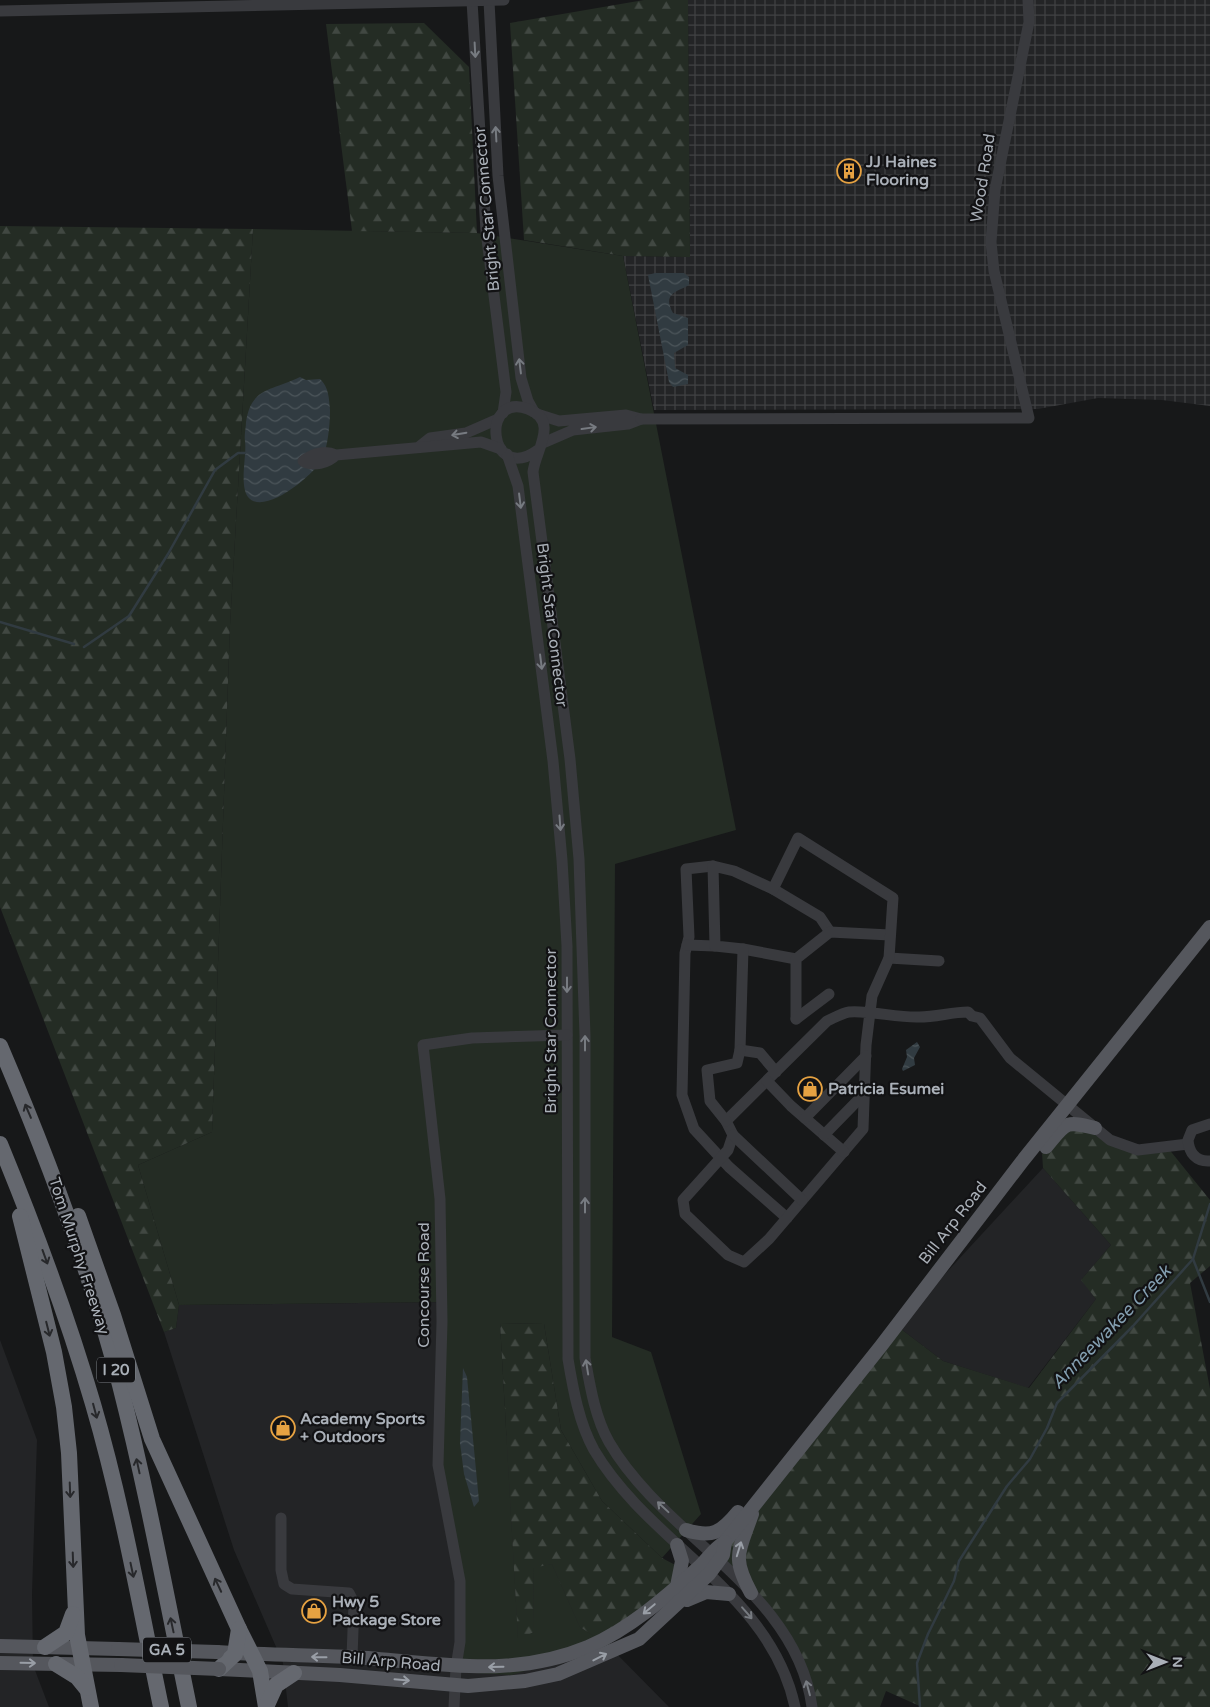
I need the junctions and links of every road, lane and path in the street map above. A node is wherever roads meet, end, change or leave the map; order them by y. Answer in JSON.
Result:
{"nodes":[{"id":1,"x":504,"y":0,"type":"edge"},
{"id":2,"x":1028,"y":0,"type":"edge"},
{"id":3,"x":472,"y":1,"type":"junction"},
{"id":4,"x":489,"y":1,"type":"edge"},
{"id":5,"x":0,"y":11,"type":"edge"},
{"id":6,"x":535,"y":413,"type":"junction"},
{"id":7,"x":501,"y":416,"type":"junction"},
{"id":8,"x":641,"y":419,"type":"junction"},
{"id":9,"x":420,"y":446,"type":"junction"},
{"id":10,"x":540,"y":446,"type":"junction"},
{"id":11,"x":504,"y":452,"type":"junction"},
{"id":12,"x":298,"y":462,"type":"dead end"},
{"id":13,"x":712,"y":866,"type":"junction"},
{"id":14,"x":773,"y":889,"type":"junction"},
{"id":15,"x":1210,"y":927,"type":"edge"},
{"id":16,"x":830,"y":932,"type":"junction"},
{"id":17,"x":890,"y":935,"type":"junction"},
{"id":18,"x":687,"y":945,"type":"junction"},
{"id":19,"x":715,"y":946,"type":"junction"},
{"id":20,"x":743,"y":948,"type":"junction"},
{"id":21,"x":889,"y":958,"type":"junction"},
{"id":22,"x":796,"y":959,"type":"junction"},
{"id":23,"x":939,"y":961,"type":"dead end"},
{"id":24,"x":829,"y":994,"type":"dead end"},
{"id":25,"x":870,"y":1014,"type":"junction"},
{"id":26,"x":567,"y":1035,"type":"junction"},
{"id":27,"x":0,"y":1046,"type":"edge"},
{"id":28,"x":740,"y":1050,"type":"junction"},
{"id":29,"x":866,"y":1056,"type":"junction"},
{"id":30,"x":776,"y":1072,"type":"junction"},
{"id":31,"x":767,"y":1081,"type":"junction"},
{"id":32,"x":864,"y":1094,"type":"junction"},
{"id":33,"x":1067,"y":1106,"type":"junction"},
{"id":34,"x":805,"y":1118,"type":"junction"},
{"id":35,"x":726,"y":1121,"type":"junction"},
{"id":36,"x":1210,"y":1124,"type":"edge"},
{"id":37,"x":1095,"y":1128,"type":"junction"},
{"id":38,"x":38,"y":1134,"type":"junction"},
{"id":39,"x":824,"y":1135,"type":"junction"},
{"id":40,"x":733,"y":1136,"type":"junction"},
{"id":41,"x":0,"y":1144,"type":"edge"},
{"id":42,"x":1188,"y":1144,"type":"junction"},
{"id":43,"x":844,"y":1152,"type":"junction"},
{"id":44,"x":721,"y":1158,"type":"junction"},
{"id":45,"x":1024,"y":1159,"type":"junction"},
{"id":46,"x":1210,"y":1161,"type":"edge"},
{"id":47,"x":8,"y":1163,"type":"junction"},
{"id":48,"x":802,"y":1200,"type":"junction"},
{"id":49,"x":787,"y":1218,"type":"junction"},
{"id":50,"x":794,"y":1454,"type":"junction"},
{"id":51,"x":755,"y":1504,"type":"junction"},
{"id":52,"x":281,"y":1518,"type":"dead end"},
{"id":53,"x":686,"y":1530,"type":"junction"},
{"id":54,"x":677,"y":1544,"type":"junction"},
{"id":55,"x":714,"y":1557,"type":"junction"},
{"id":56,"x":704,"y":1570,"type":"junction"},
{"id":57,"x":677,"y":1586,"type":"junction"},
{"id":58,"x":751,"y":1593,"type":"junction"},
{"id":59,"x":728,"y":1594,"type":"junction"},
{"id":60,"x":75,"y":1607,"type":"junction"},
{"id":61,"x":673,"y":1607,"type":"junction"},
{"id":62,"x":239,"y":1629,"type":"junction"},
{"id":63,"x":0,"y":1646,"type":"edge"},
{"id":64,"x":46,"y":1647,"type":"junction"},
{"id":65,"x":79,"y":1648,"type":"junction"},
{"id":66,"x":234,"y":1654,"type":"junction"},
{"id":67,"x":253,"y":1654,"type":"junction"},
{"id":68,"x":352,"y":1657,"type":"junction"},
{"id":69,"x":0,"y":1663,"type":"edge"},
{"id":70,"x":56,"y":1664,"type":"junction"},
{"id":71,"x":83,"y":1664,"type":"junction"},
{"id":72,"x":456,"y":1667,"type":"junction"},
{"id":73,"x":220,"y":1669,"type":"junction"},
{"id":74,"x":260,"y":1671,"type":"junction"},
{"id":75,"x":294,"y":1673,"type":"junction"},
{"id":76,"x":455,"y":1684,"type":"junction"},
{"id":77,"x":86,"y":1688,"type":"junction"},
{"id":78,"x":91,"y":1707,"type":"edge"},
{"id":79,"x":160,"y":1707,"type":"edge"},
{"id":80,"x":189,"y":1707,"type":"edge"},
{"id":81,"x":266,"y":1707,"type":"edge"},
{"id":82,"x":454,"y":1707,"type":"edge"},
{"id":83,"x":795,"y":1707,"type":"edge"},
{"id":84,"x":812,"y":1707,"type":"edge"}],
"edges":[{"from":1,"to":4,"type":"street"},
{"from":2,"to":8,"type":"street","name":"Wood Road"},
{"from":3,"to":4,"type":"street"},
{"from":3,"to":5,"type":"street"},
{"from":3,"to":7,"type":"street","name":"Bright Star Connector","one_way":true},
{"from":6,"to":4,"type":"street","name":"Bright Star Connector","one_way":true},
{"from":6,"to":7,"type":"street"},
{"from":6,"to":8,"type":"street"},
{"from":6,"to":10,"type":"street"},
{"from":7,"to":9,"type":"street","one_way":true},
{"from":7,"to":11,"type":"street"},
{"from":10,"to":8,"type":"street","one_way":true},
{"from":9,"to":11,"type":"street"},
{"from":9,"to":12,"type":"street"},
{"from":10,"to":11,"type":"street"},
{"from":53,"to":10,"type":"street","name":"Bright Star Connector","one_way":true},
{"from":11,"to":26,"type":"street","name":"Bright Star Connector","one_way":true},
{"from":13,"to":14,"type":"street"},
{"from":13,"to":18,"type":"street"},
{"from":13,"to":19,"type":"street"},
{"from":14,"to":16,"type":"street"},
{"from":14,"to":17,"type":"street"},
{"from":15,"to":33,"type":"main road","name":"Bill Arp Road","number":"GA 5"},
{"from":16,"to":17,"type":"street"},
{"from":16,"to":22,"type":"street"},
{"from":17,"to":21,"type":"street"},
{"from":18,"to":19,"type":"street"},
{"from":18,"to":44,"type":"street"},
{"from":19,"to":20,"type":"street"},
{"from":20,"to":22,"type":"street"},
{"from":20,"to":28,"type":"street"},
{"from":21,"to":23,"type":"street"},
{"from":21,"to":25,"type":"street"},
{"from":22,"to":24,"type":"street"},
{"from":25,"to":29,"type":"street"},
{"from":25,"to":30,"type":"street"},
{"from":25,"to":33,"type":"street"},
{"from":26,"to":54,"type":"street","name":"Bright Star Connector"},
{"from":26,"to":72,"type":"street","name":"Concourse Road"},
{"from":38,"to":27,"type":"highway","name":"Tom Murphy Freeway","number":"I 20","one_way":true},
{"from":28,"to":30,"type":"street"},
{"from":28,"to":35,"type":"street"},
{"from":29,"to":32,"type":"street"},
{"from":29,"to":34,"type":"street"},
{"from":30,"to":31,"type":"street"},
{"from":31,"to":34,"type":"street"},
{"from":31,"to":35,"type":"street"},
{"from":32,"to":39,"type":"street"},
{"from":32,"to":43,"type":"street"},
{"from":33,"to":37,"type":"street"},
{"from":33,"to":45,"type":"main road","name":"Bill Arp Road","number":"GA 5"},
{"from":34,"to":39,"type":"street"},
{"from":35,"to":40,"type":"street"},
{"from":36,"to":42,"type":"street"},
{"from":37,"to":42,"type":"street"},
{"from":37,"to":45,"type":"main road"},
{"from":62,"to":38,"type":"highway","one_way":true},
{"from":80,"to":38,"type":"highway","name":"Tom Murphy Freeway","number":"I 20","one_way":true},
{"from":39,"to":43,"type":"street"},
{"from":40,"to":44,"type":"street"},
{"from":40,"to":48,"type":"street"},
{"from":41,"to":47,"type":"highway","name":"Tom Murphy Freeway","number":"I 20"},
{"from":42,"to":46,"type":"street"},
{"from":43,"to":48,"type":"street"},
{"from":44,"to":49,"type":"street"},
{"from":44,"to":49,"type":"street"},
{"from":45,"to":50,"type":"main road","name":"Bill Arp Road","number":"GA 5"},
{"from":47,"to":60,"type":"highway","one_way":true},
{"from":47,"to":79,"type":"highway","name":"Tom Murphy Freeway","number":"I 20","one_way":true},
{"from":48,"to":49,"type":"street"},
{"from":50,"to":51,"type":"main road","name":"Bill Arp Road","number":"GA 5"},
{"from":50,"to":53,"type":"main road"},
{"from":51,"to":55,"type":"main road","name":"Bill Arp Road","number":"GA 5"},
{"from":58,"to":51,"type":"main road","one_way":true},
{"from":52,"to":68,"type":"street"},
{"from":53,"to":55,"type":"street","name":"Bright Star Connector"},
{"from":54,"to":56,"type":"street","name":"Bright Star Connector"},
{"from":54,"to":57,"type":"main road"},
{"from":55,"to":56,"type":"main road","name":"Bill Arp Road","number":"GA 5"},
{"from":55,"to":58,"type":"street","name":"Bright Star Connector"},
{"from":56,"to":57,"type":"main road","name":"Bill Arp Road","number":"GA 5"},
{"from":56,"to":59,"type":"street","name":"Bright Star Connector"},
{"from":56,"to":61,"type":"main road","name":"Bill Arp Road","number":"GA 5"},
{"from":57,"to":72,"type":"main road","name":"Bill Arp Road","number":"GA 5","one_way":true},
{"from":84,"to":58,"type":"street","name":"Bright Star Connector","one_way":true},
{"from":59,"to":61,"type":"main road"},
{"from":59,"to":83,"type":"street","name":"Bright Star Connector","one_way":true},
{"from":60,"to":64,"type":"highway"},
{"from":60,"to":65,"type":"highway"},
{"from":76,"to":61,"type":"main road","name":"Bill Arp Road","number":"GA 5","one_way":true},
{"from":62,"to":66,"type":"highway"},
{"from":62,"to":67,"type":"highway"},
{"from":63,"to":64,"type":"main road","name":"Bill Arp Road","number":"GA 5"},
{"from":64,"to":65,"type":"main road","name":"Bill Arp Road","number":"GA 5"},
{"from":65,"to":66,"type":"main road","name":"Bill Arp Road","number":"GA 5","bridge":true},
{"from":65,"to":71,"type":"highway"},
{"from":66,"to":67,"type":"main road","name":"Bill Arp Road","number":"GA 5"},
{"from":66,"to":73,"type":"highway"},
{"from":68,"to":67,"type":"main road","name":"Bill Arp Road","number":"GA 5","one_way":true},
{"from":67,"to":74,"type":"highway"},
{"from":68,"to":72,"type":"main road","name":"Bill Arp Road","number":"GA 5"},
{"from":69,"to":70,"type":"main road","name":"Bill Arp Road","number":"GA 5","one_way":true},
{"from":70,"to":71,"type":"main road","name":"Bill Arp Road","number":"GA 5"},
{"from":70,"to":77,"type":"highway"},
{"from":71,"to":73,"type":"main road","name":"Bill Arp Road","number":"GA 5","bridge":true},
{"from":71,"to":77,"type":"highway"},
{"from":72,"to":76,"type":"street"},
{"from":73,"to":74,"type":"main road","name":"Bill Arp Road","number":"GA 5"},
{"from":74,"to":75,"type":"main road","name":"Bill Arp Road","number":"GA 5"},
{"from":74,"to":81,"type":"highway"},
{"from":75,"to":76,"type":"main road","name":"Bill Arp Road","number":"GA 5","one_way":true},
{"from":75,"to":81,"type":"highway"},
{"from":76,"to":82,"type":"street"},
{"from":77,"to":78,"type":"highway"}]}
